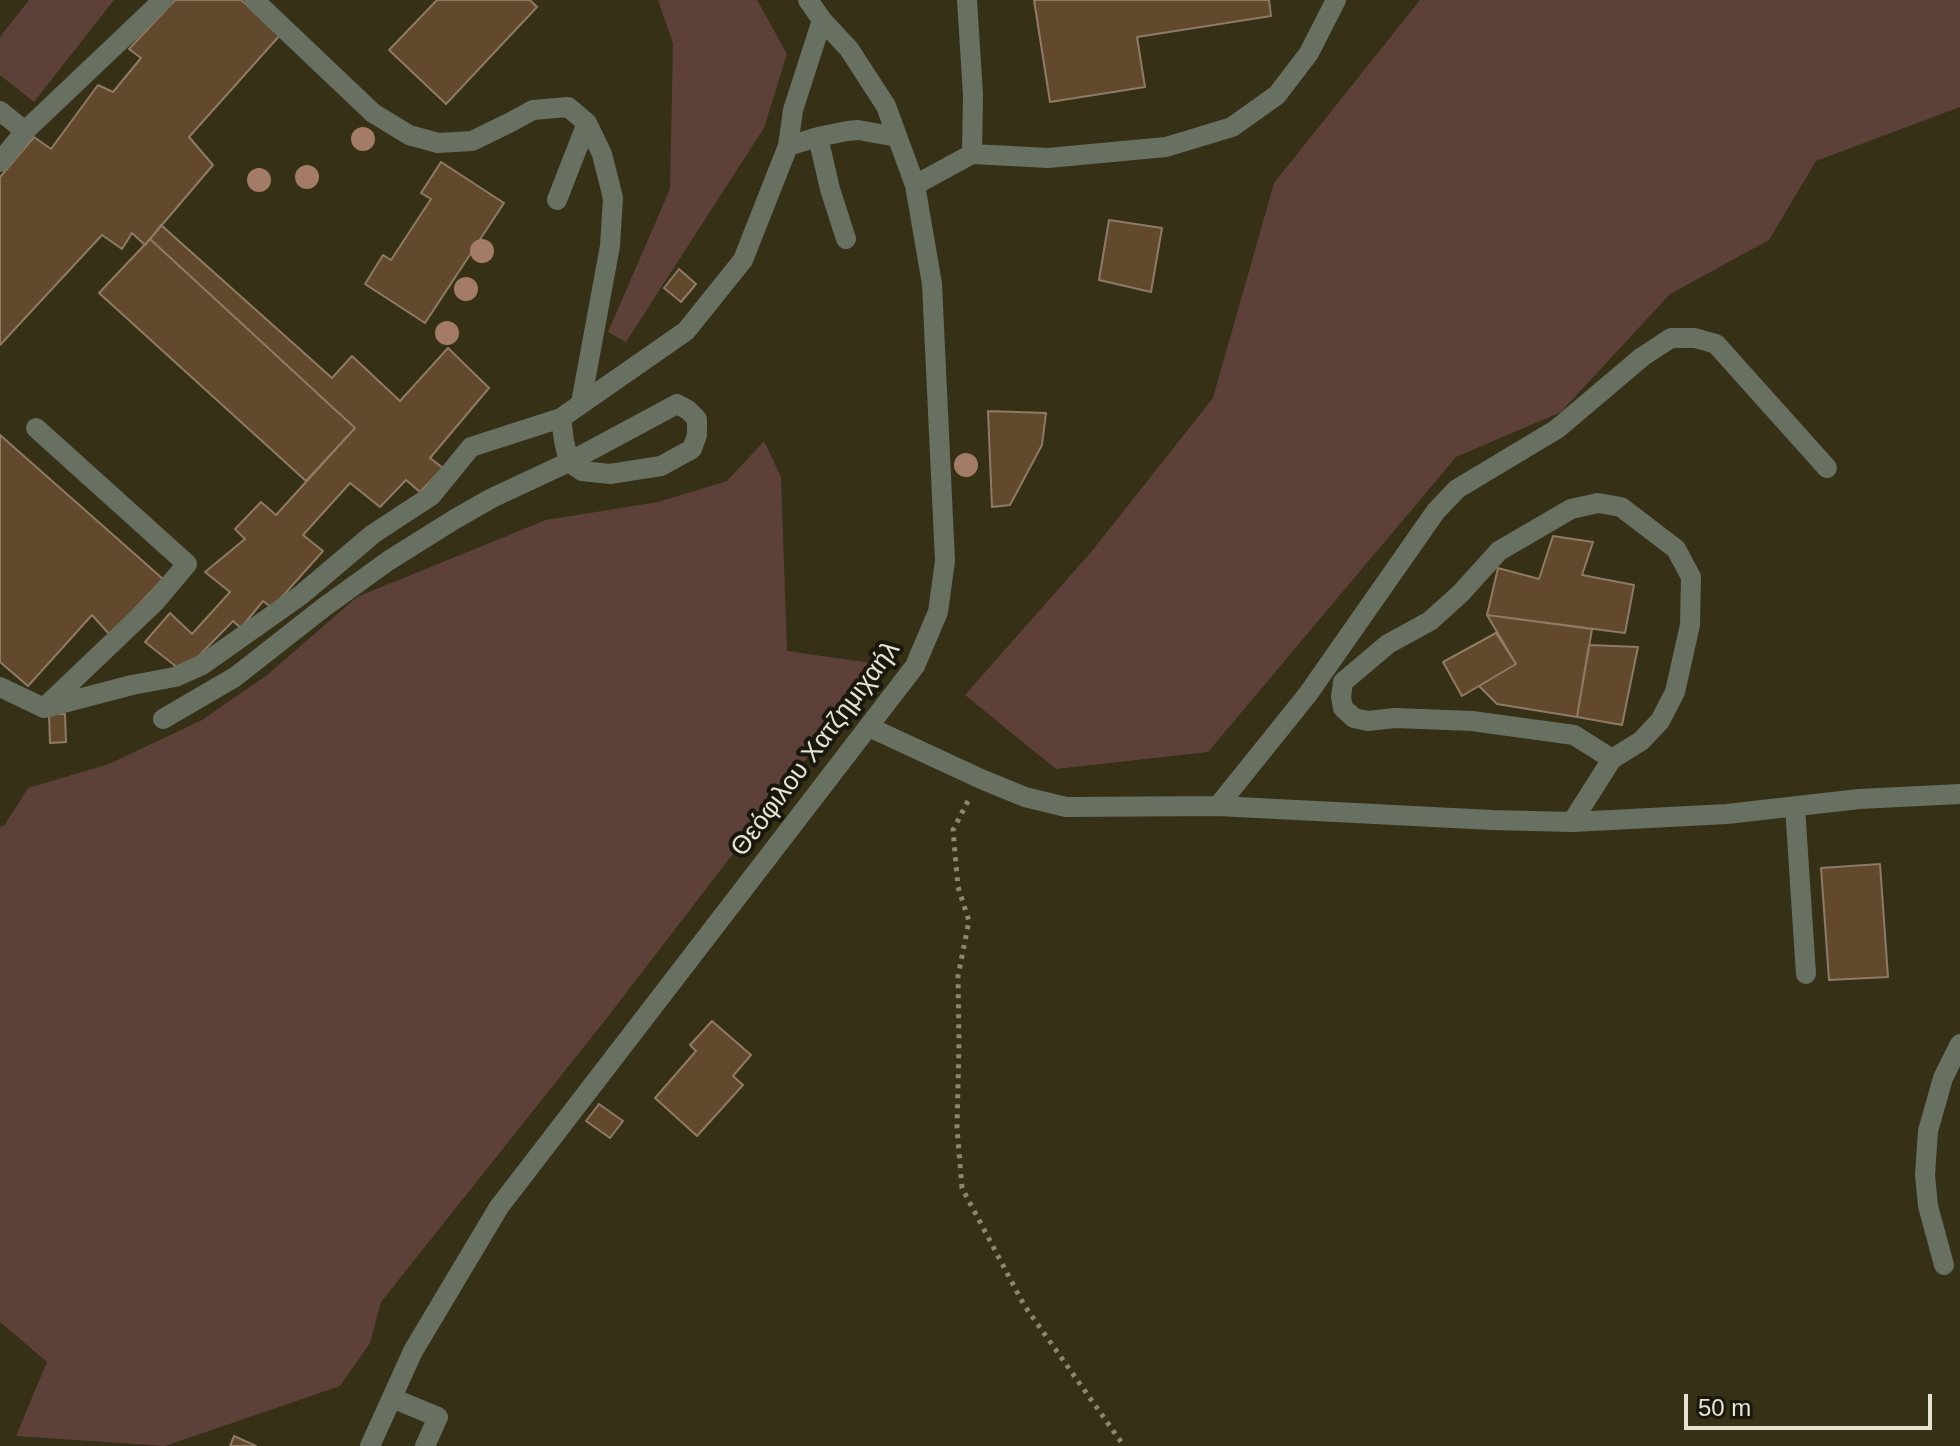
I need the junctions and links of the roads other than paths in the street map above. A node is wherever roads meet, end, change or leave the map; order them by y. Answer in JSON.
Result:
{"nodes":[{"id":1,"x":163,"y":0,"type":"edge"},
{"id":2,"x":254,"y":0,"type":"edge"},
{"id":3,"x":808,"y":0,"type":"edge"},
{"id":4,"x":967,"y":0,"type":"edge"},
{"id":5,"x":1336,"y":0,"type":"edge"},
{"id":6,"x":822,"y":20,"type":"junction"},
{"id":7,"x":0,"y":111,"type":"edge"},
{"id":8,"x":587,"y":123,"type":"junction"},
{"id":9,"x":25,"y":131,"type":"junction"},
{"id":10,"x":818,"y":137,"type":"junction"},
{"id":11,"x":897,"y":137,"type":"junction"},
{"id":12,"x":788,"y":146,"type":"junction"},
{"id":13,"x":972,"y":154,"type":"junction"},
{"id":14,"x":0,"y":162,"type":"edge"},
{"id":15,"x":915,"y":185,"type":"junction"},
{"id":16,"x":557,"y":200,"type":"dead end"},
{"id":17,"x":846,"y":239,"type":"dead end"},
{"id":18,"x":581,"y":403,"type":"junction"},
{"id":19,"x":561,"y":418,"type":"junction"},
{"id":20,"x":36,"y":428,"type":"dead end"},
{"id":21,"x":569,"y":462,"type":"junction"},
{"id":22,"x":1827,"y":468,"type":"dead end"},
{"id":23,"x":0,"y":687,"type":"edge"},
{"id":24,"x":44,"y":708,"type":"junction"},
{"id":25,"x":163,"y":719,"type":"dead end"},
{"id":26,"x":869,"y":727,"type":"junction"},
{"id":27,"x":1612,"y":759,"type":"junction"},
{"id":28,"x":1960,"y":794,"type":"edge"},
{"id":29,"x":1218,"y":806,"type":"junction"},
{"id":30,"x":1795,"y":807,"type":"junction"},
{"id":31,"x":1572,"y":822,"type":"junction"},
{"id":32,"x":1806,"y":974,"type":"dead end"},
{"id":33,"x":1960,"y":1044,"type":"edge"},
{"id":34,"x":1944,"y":1265,"type":"dead end"},
{"id":35,"x":392,"y":1398,"type":"junction"},
{"id":36,"x":370,"y":1446,"type":"edge"},
{"id":37,"x":425,"y":1446,"type":"edge"}],
"edges":[{"from":1,"to":9,"type":"street"},
{"from":2,"to":8,"type":"street"},
{"from":3,"to":6,"type":"street","name":"Θεόφιλου Χατζημιχαήλ"},
{"from":4,"to":13,"type":"street"},
{"from":5,"to":13,"type":"street"},
{"from":6,"to":11,"type":"street","name":"Θεόφιλου Χατζημιχαήλ"},
{"from":6,"to":12,"type":"street"},
{"from":7,"to":9,"type":"street"},
{"from":8,"to":16,"type":"street"},
{"from":8,"to":18,"type":"street"},
{"from":9,"to":14,"type":"street"},
{"from":10,"to":11,"type":"street"},
{"from":10,"to":12,"type":"street"},
{"from":10,"to":17,"type":"street"},
{"from":11,"to":15,"type":"street","name":"Θεόφιλου Χατζημιχαήλ"},
{"from":12,"to":18,"type":"street"},
{"from":13,"to":15,"type":"street"},
{"from":15,"to":26,"type":"street","name":"Θεόφιλου Χατζημιχαήλ"},
{"from":18,"to":19,"type":"street"},
{"from":19,"to":21,"type":"street"},
{"from":19,"to":24,"type":"street"},
{"from":20,"to":24,"type":"street"},
{"from":21,"to":21,"type":"street"},
{"from":21,"to":25,"type":"street"},
{"from":22,"to":29,"type":"street"},
{"from":23,"to":24,"type":"street"},
{"from":26,"to":29,"type":"street"},
{"from":26,"to":35,"type":"street","name":"Θεόφιλου Χατζημιχαήλ"},
{"from":27,"to":27,"type":"street"},
{"from":27,"to":31,"type":"street"},
{"from":28,"to":30,"type":"street"},
{"from":29,"to":31,"type":"street"},
{"from":30,"to":31,"type":"street"},
{"from":30,"to":32,"type":"street"},
{"from":33,"to":34,"type":"street"},
{"from":35,"to":36,"type":"street","name":"Θεόφιλου Χατζημιχαήλ"},
{"from":35,"to":37,"type":"street"}]}
